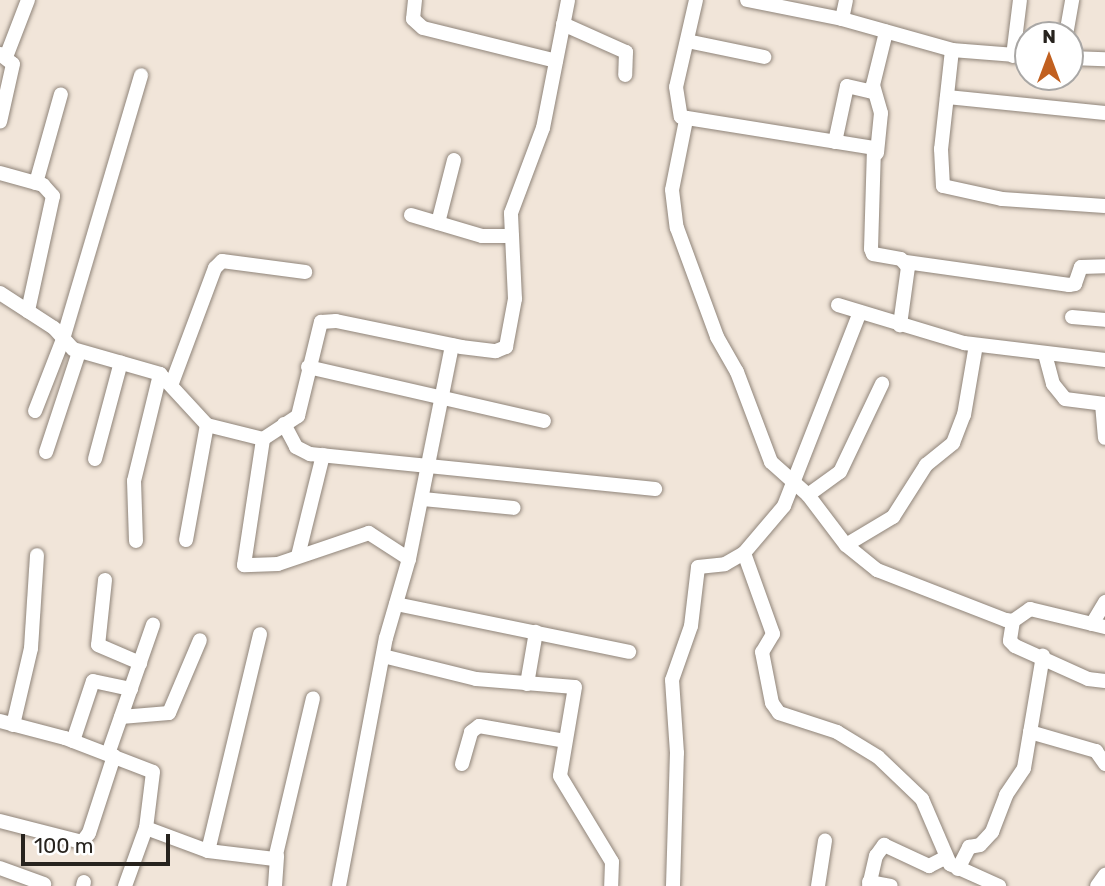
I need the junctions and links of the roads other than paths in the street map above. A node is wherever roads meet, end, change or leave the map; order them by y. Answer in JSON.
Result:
{"nodes":[{"id":1,"x":28,"y":0,"type":"edge"},
{"id":2,"x":415,"y":0,"type":"edge"},
{"id":3,"x":568,"y":0,"type":"edge"},
{"id":4,"x":696,"y":0,"type":"edge"},
{"id":5,"x":747,"y":0,"type":"edge"},
{"id":6,"x":846,"y":0,"type":"edge"},
{"id":7,"x":1020,"y":0,"type":"edge"},
{"id":8,"x":1072,"y":0,"type":"edge"},
{"id":9,"x":842,"y":19,"type":"junction"},
{"id":10,"x":1020,"y":21,"type":"edge"},
{"id":11,"x":1068,"y":21,"type":"edge"},
{"id":12,"x":563,"y":24,"type":"junction"},
{"id":13,"x":886,"y":32,"type":"junction"},
{"id":14,"x":687,"y":41,"type":"junction"},
{"id":15,"x":952,"y":50,"type":"junction"},
{"id":16,"x":1014,"y":55,"type":"edge"},
{"id":17,"x":3,"y":56,"type":"edge"},
{"id":18,"x":764,"y":57,"type":"dead end"},
{"id":19,"x":1084,"y":58,"type":"edge"},
{"id":20,"x":1105,"y":59,"type":"edge"},
{"id":21,"x":556,"y":61,"type":"junction"},
{"id":22,"x":141,"y":75,"type":"dead end"},
{"id":23,"x":625,"y":75,"type":"dead end"},
{"id":24,"x":872,"y":92,"type":"junction"},
{"id":25,"x":61,"y":94,"type":"dead end"},
{"id":26,"x":947,"y":97,"type":"junction"},
{"id":27,"x":1105,"y":113,"type":"edge"},
{"id":28,"x":687,"y":120,"type":"junction"},
{"id":29,"x":0,"y":121,"type":"edge"},
{"id":30,"x":835,"y":142,"type":"junction"},
{"id":31,"x":877,"y":153,"type":"junction"},
{"id":32,"x":454,"y":160,"type":"dead end"},
{"id":33,"x":0,"y":173,"type":"edge"},
{"id":34,"x":36,"y":183,"type":"junction"},
{"id":35,"x":1105,"y":206,"type":"edge"},
{"id":36,"x":411,"y":215,"type":"dead end"},
{"id":37,"x":438,"y":223,"type":"junction"},
{"id":38,"x":512,"y":236,"type":"junction"},
{"id":39,"x":905,"y":262,"type":"junction"},
{"id":40,"x":1105,"y":267,"type":"edge"},
{"id":41,"x":305,"y":272,"type":"dead end"},
{"id":42,"x":0,"y":293,"type":"edge"},
{"id":43,"x":838,"y":306,"type":"dead end"},
{"id":44,"x":28,"y":311,"type":"junction"},
{"id":45,"x":860,"y":312,"type":"junction"},
{"id":46,"x":1072,"y":317,"type":"dead end"},
{"id":47,"x":1105,"y":320,"type":"edge"},
{"id":48,"x":900,"y":325,"type":"junction"},
{"id":49,"x":63,"y":339,"type":"junction"},
{"id":50,"x":452,"y":345,"type":"junction"},
{"id":51,"x":976,"y":345,"type":"junction"},
{"id":52,"x":79,"y":352,"type":"junction"},
{"id":53,"x":1045,"y":354,"type":"junction"},
{"id":54,"x":1105,"y":360,"type":"edge"},
{"id":55,"x":121,"y":362,"type":"junction"},
{"id":56,"x":308,"y":367,"type":"junction"},
{"id":57,"x":166,"y":378,"type":"junction"},
{"id":58,"x":883,"y":384,"type":"dead end"},
{"id":59,"x":440,"y":398,"type":"junction"},
{"id":60,"x":1104,"y":404,"type":"edge"},
{"id":61,"x":35,"y":411,"type":"dead end"},
{"id":62,"x":544,"y":421,"type":"dead end"},
{"id":63,"x":284,"y":424,"type":"junction"},
{"id":64,"x":206,"y":425,"type":"junction"},
{"id":65,"x":1105,"y":438,"type":"edge"},
{"id":66,"x":263,"y":439,"type":"junction"},
{"id":67,"x":46,"y":452,"type":"dead end"},
{"id":68,"x":323,"y":455,"type":"junction"},
{"id":69,"x":95,"y":459,"type":"dead end"},
{"id":70,"x":430,"y":464,"type":"junction"},
{"id":71,"x":793,"y":482,"type":"junction"},
{"id":72,"x":654,"y":489,"type":"dead end"},
{"id":73,"x":808,"y":495,"type":"junction"},
{"id":74,"x":423,"y":499,"type":"junction"},
{"id":75,"x":514,"y":508,"type":"dead end"},
{"id":76,"x":186,"y":540,"type":"dead end"},
{"id":77,"x":136,"y":541,"type":"dead end"},
{"id":78,"x":846,"y":545,"type":"junction"},
{"id":79,"x":744,"y":553,"type":"junction"},
{"id":80,"x":37,"y":555,"type":"dead end"},
{"id":81,"x":299,"y":556,"type":"junction"},
{"id":82,"x":409,"y":559,"type":"junction"},
{"id":83,"x":106,"y":580,"type":"dead end"},
{"id":84,"x":1105,"y":602,"type":"edge"},
{"id":85,"x":397,"y":604,"type":"junction"},
{"id":86,"x":1013,"y":621,"type":"junction"},
{"id":87,"x":153,"y":625,"type":"dead end"},
{"id":88,"x":1098,"y":626,"type":"edge"},
{"id":89,"x":536,"y":632,"type":"junction"},
{"id":90,"x":260,"y":634,"type":"dead end"},
{"id":91,"x":201,"y":639,"type":"dead end"},
{"id":92,"x":629,"y":652,"type":"dead end"},
{"id":93,"x":383,"y":656,"type":"junction"},
{"id":94,"x":1043,"y":656,"type":"junction"},
{"id":95,"x":140,"y":663,"type":"junction"},
{"id":96,"x":1105,"y":681,"type":"edge"},
{"id":97,"x":527,"y":684,"type":"junction"},
{"id":98,"x":131,"y":689,"type":"junction"},
{"id":99,"x":313,"y":698,"type":"dead end"},
{"id":100,"x":121,"y":717,"type":"junction"},
{"id":101,"x":7,"y":723,"type":"edge"},
{"id":102,"x":1030,"y":732,"type":"junction"},
{"id":103,"x":73,"y":741,"type":"junction"},
{"id":104,"x":565,"y":741,"type":"junction"},
{"id":105,"x":111,"y":755,"type":"junction"},
{"id":106,"x":463,"y":764,"type":"dead end"},
{"id":107,"x":1105,"y":764,"type":"edge"},
{"id":108,"x":0,"y":821,"type":"edge"},
{"id":109,"x":146,"y":828,"type":"junction"},
{"id":110,"x":825,"y":841,"type":"dead end"},
{"id":111,"x":208,"y":851,"type":"junction"},
{"id":112,"x":277,"y":856,"type":"junction"},
{"id":113,"x":945,"y":859,"type":"junction"},
{"id":114,"x":0,"y":868,"type":"edge"},
{"id":115,"x":958,"y":869,"type":"junction"},
{"id":116,"x":1105,"y":875,"type":"edge"},
{"id":117,"x":44,"y":884,"type":"edge"},
{"id":118,"x":869,"y":884,"type":"edge"},
{"id":119,"x":125,"y":886,"type":"edge"},
{"id":120,"x":275,"y":886,"type":"edge"},
{"id":121,"x":339,"y":886,"type":"edge"},
{"id":122,"x":611,"y":886,"type":"edge"},
{"id":123,"x":673,"y":886,"type":"edge"},
{"id":124,"x":818,"y":886,"type":"edge"},
{"id":125,"x":891,"y":886,"type":"edge"},
{"id":126,"x":999,"y":886,"type":"edge"},
{"id":127,"x":1097,"y":886,"type":"edge"}],
"edges":[{"from":1,"to":17,"type":"street"},
{"from":2,"to":21,"type":"street"},
{"from":3,"to":12,"type":"street"},
{"from":4,"to":14,"type":"street"},
{"from":5,"to":9,"type":"street"},
{"from":6,"to":9,"type":"street"},
{"from":7,"to":10,"type":"street"},
{"from":8,"to":11,"type":"street"},
{"from":9,"to":13,"type":"street"},
{"from":12,"to":21,"type":"street"},
{"from":12,"to":23,"type":"street"},
{"from":13,"to":15,"type":"street"},
{"from":13,"to":24,"type":"street"},
{"from":14,"to":18,"type":"street"},
{"from":14,"to":28,"type":"street"},
{"from":15,"to":16,"type":"street"},
{"from":15,"to":26,"type":"street"},
{"from":17,"to":29,"type":"street"},
{"from":19,"to":20,"type":"street"},
{"from":21,"to":38,"type":"street"},
{"from":22,"to":49,"type":"street"},
{"from":24,"to":30,"type":"street"},
{"from":24,"to":31,"type":"street"},
{"from":25,"to":34,"type":"street"},
{"from":26,"to":27,"type":"street"},
{"from":26,"to":35,"type":"street"},
{"from":28,"to":30,"type":"street"},
{"from":28,"to":71,"type":"street"},
{"from":30,"to":31,"type":"street"},
{"from":31,"to":39,"type":"street"},
{"from":32,"to":37,"type":"street"},
{"from":33,"to":34,"type":"street"},
{"from":34,"to":44,"type":"street"},
{"from":36,"to":37,"type":"street"},
{"from":37,"to":38,"type":"street"},
{"from":38,"to":50,"type":"street"},
{"from":39,"to":40,"type":"street"},
{"from":39,"to":48,"type":"street"},
{"from":41,"to":57,"type":"street"},
{"from":42,"to":44,"type":"street"},
{"from":43,"to":45,"type":"street"},
{"from":44,"to":49,"type":"street"},
{"from":45,"to":48,"type":"street"},
{"from":45,"to":71,"type":"street"},
{"from":46,"to":47,"type":"street"},
{"from":48,"to":51,"type":"street"},
{"from":49,"to":52,"type":"street"},
{"from":49,"to":61,"type":"street"},
{"from":50,"to":56,"type":"street"},
{"from":50,"to":59,"type":"street"},
{"from":51,"to":53,"type":"street"},
{"from":51,"to":78,"type":"street"},
{"from":52,"to":55,"type":"street"},
{"from":52,"to":67,"type":"street"},
{"from":53,"to":54,"type":"street"},
{"from":53,"to":60,"type":"street"},
{"from":55,"to":57,"type":"street"},
{"from":55,"to":69,"type":"street"},
{"from":56,"to":59,"type":"street"},
{"from":56,"to":63,"type":"street"},
{"from":57,"to":64,"type":"street"},
{"from":57,"to":77,"type":"street"},
{"from":58,"to":73,"type":"street"},
{"from":59,"to":62,"type":"street"},
{"from":59,"to":70,"type":"street"},
{"from":60,"to":65,"type":"street"},
{"from":63,"to":66,"type":"street"},
{"from":63,"to":68,"type":"street"},
{"from":64,"to":66,"type":"street"},
{"from":64,"to":76,"type":"street"},
{"from":66,"to":81,"type":"street"},
{"from":68,"to":70,"type":"street"},
{"from":68,"to":81,"type":"street"},
{"from":70,"to":72,"type":"street"},
{"from":70,"to":74,"type":"street"},
{"from":71,"to":73,"type":"street"},
{"from":71,"to":79,"type":"street"},
{"from":73,"to":78,"type":"street"},
{"from":74,"to":75,"type":"street"},
{"from":74,"to":82,"type":"street"},
{"from":78,"to":86,"type":"street"},
{"from":79,"to":113,"type":"street"},
{"from":79,"to":123,"type":"street"},
{"from":80,"to":101,"type":"street"},
{"from":81,"to":82,"type":"street"},
{"from":82,"to":85,"type":"street"},
{"from":83,"to":95,"type":"street"},
{"from":84,"to":88,"type":"street"},
{"from":85,"to":89,"type":"street"},
{"from":85,"to":93,"type":"street"},
{"from":86,"to":88,"type":"street"},
{"from":86,"to":94,"type":"street"},
{"from":87,"to":95,"type":"street"},
{"from":89,"to":92,"type":"street"},
{"from":89,"to":97,"type":"street"},
{"from":90,"to":111,"type":"street"},
{"from":91,"to":100,"type":"street"},
{"from":93,"to":97,"type":"street"},
{"from":93,"to":121,"type":"street"},
{"from":94,"to":96,"type":"street"},
{"from":94,"to":102,"type":"street"},
{"from":95,"to":98,"type":"street"},
{"from":97,"to":104,"type":"street"},
{"from":98,"to":100,"type":"street"},
{"from":98,"to":103,"type":"street"},
{"from":99,"to":112,"type":"street"},
{"from":100,"to":105,"type":"street"},
{"from":101,"to":103,"type":"street"},
{"from":102,"to":107,"type":"street"},
{"from":102,"to":115,"type":"street"},
{"from":103,"to":105,"type":"street"},
{"from":104,"to":106,"type":"street"},
{"from":104,"to":122,"type":"street"},
{"from":105,"to":108,"type":"street"},
{"from":105,"to":109,"type":"street"},
{"from":109,"to":111,"type":"street"},
{"from":109,"to":119,"type":"street"},
{"from":110,"to":124,"type":"street"},
{"from":111,"to":112,"type":"street"},
{"from":112,"to":120,"type":"street"},
{"from":113,"to":115,"type":"street"},
{"from":113,"to":118,"type":"street"},
{"from":114,"to":117,"type":"street"},
{"from":115,"to":126,"type":"street"},
{"from":116,"to":127,"type":"street"},
{"from":118,"to":125,"type":"street"}]}
